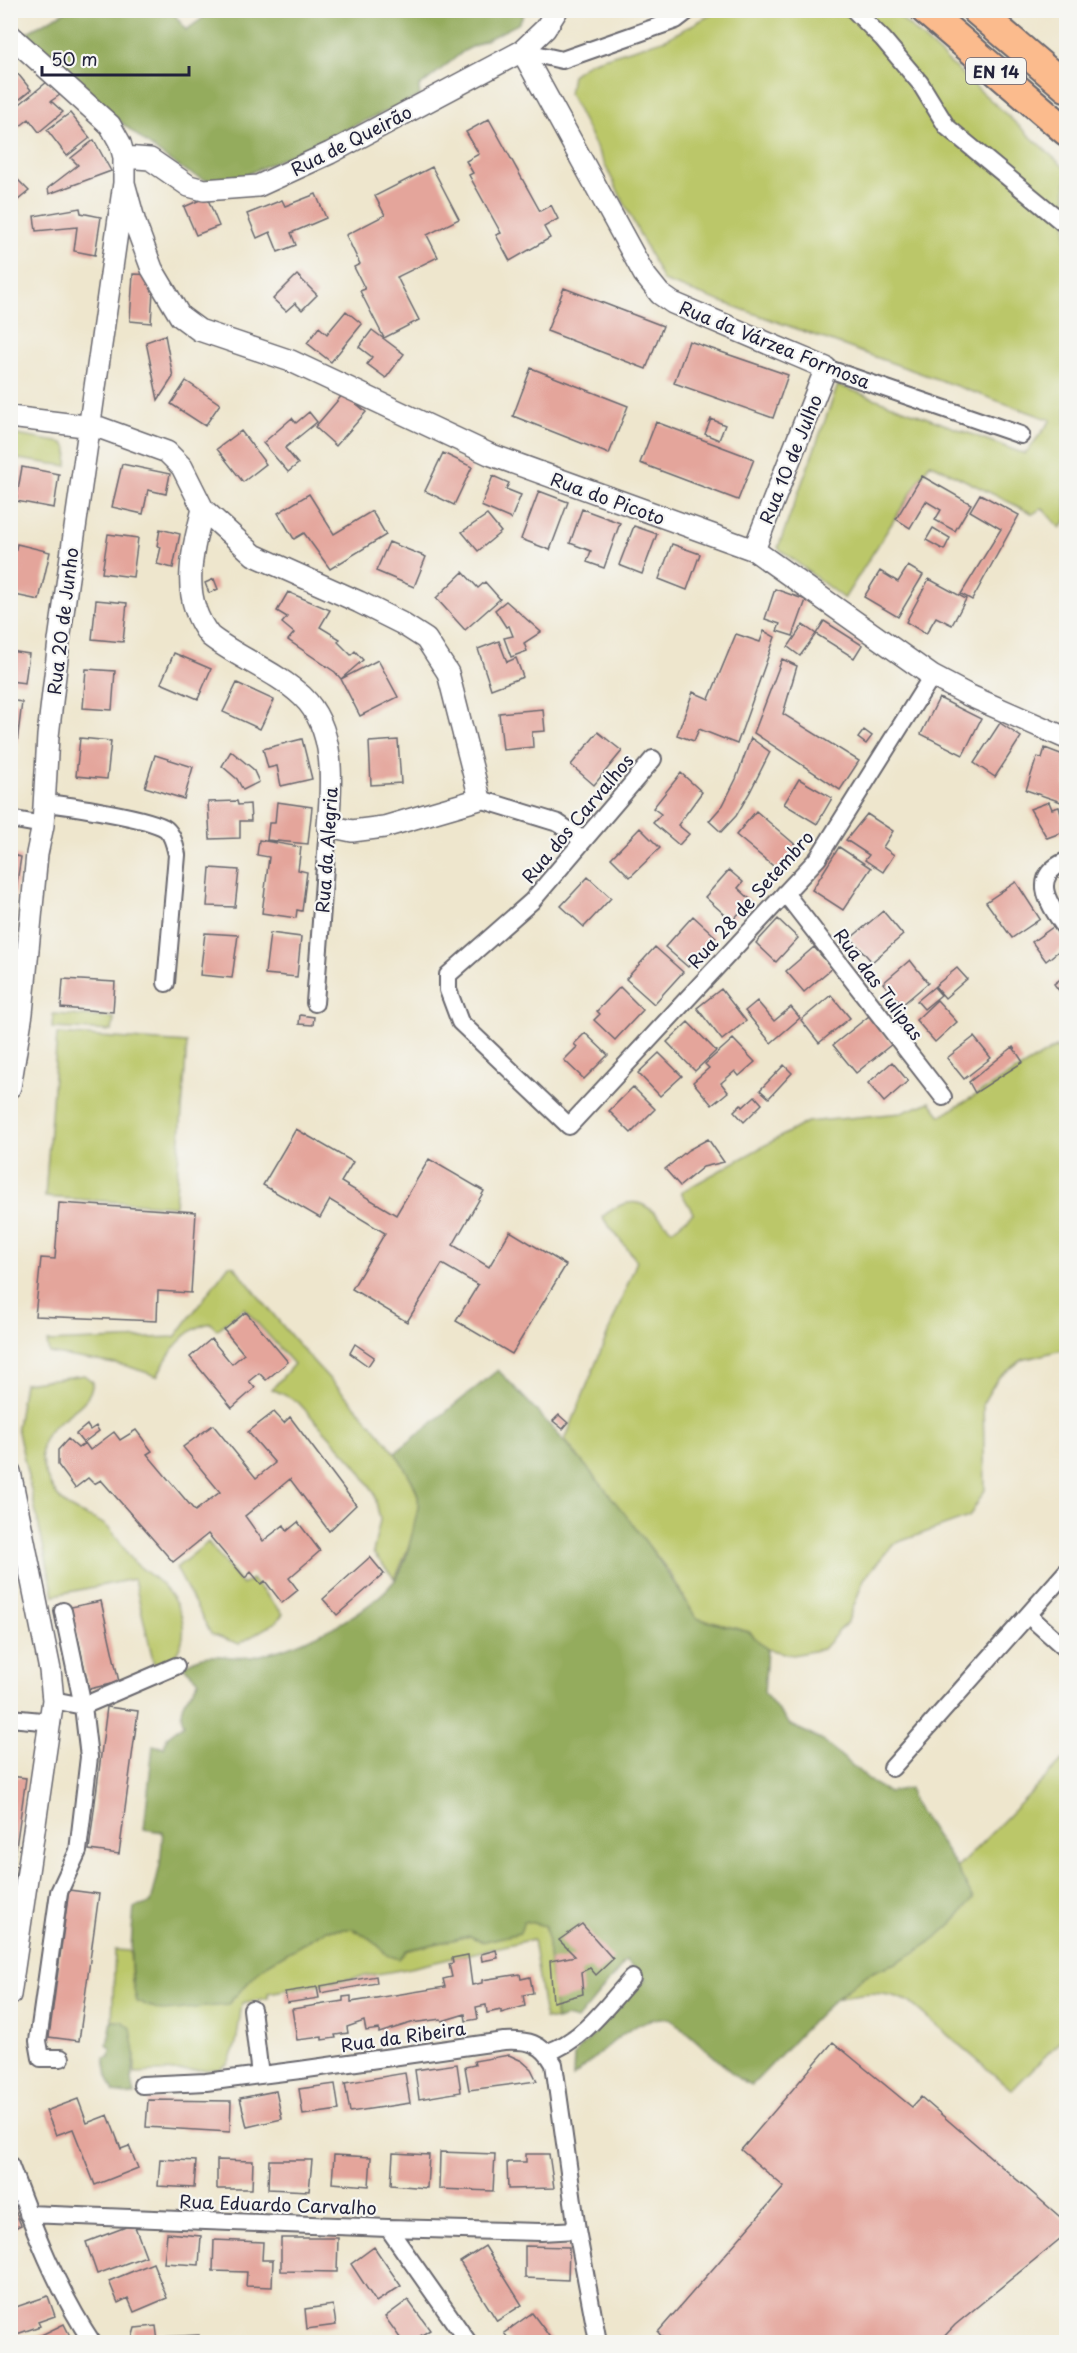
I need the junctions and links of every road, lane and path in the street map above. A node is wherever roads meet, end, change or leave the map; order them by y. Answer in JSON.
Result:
{"nodes":[{"id":1,"x":557,"y":10,"type":"edge"},
{"id":2,"x":689,"y":10,"type":"edge"},
{"id":3,"x":854,"y":10,"type":"edge"},
{"id":4,"x":925,"y":10,"type":"edge"},
{"id":5,"x":976,"y":10,"type":"edge"},
{"id":6,"x":10,"y":35,"type":"edge"},
{"id":7,"x":522,"y":51,"type":"junction"},
{"id":8,"x":1066,"y":87,"type":"edge"},
{"id":9,"x":1066,"y":131,"type":"edge"},
{"id":10,"x":124,"y":157,"type":"junction"},
{"id":11,"x":124,"y":183,"type":"junction"},
{"id":12,"x":1062,"y":222,"type":"dead end"},
{"id":13,"x":117,"y":245,"type":"junction"},
{"id":14,"x":152,"y":269,"type":"junction"},
{"id":15,"x":826,"y":368,"type":"junction"},
{"id":16,"x":10,"y":417,"type":"edge"},
{"id":17,"x":88,"y":426,"type":"junction"},
{"id":18,"x":1021,"y":435,"type":"dead end"},
{"id":19,"x":203,"y":509,"type":"junction"},
{"id":20,"x":754,"y":550,"type":"junction"},
{"id":21,"x":932,"y":676,"type":"junction"},
{"id":22,"x":1066,"y":738,"type":"edge"},
{"id":23,"x":653,"y":759,"type":"dead end"},
{"id":24,"x":480,"y":799,"type":"junction"},
{"id":25,"x":45,"y":802,"type":"junction"},
{"id":26,"x":10,"y":819,"type":"edge"},
{"id":27,"x":43,"y":825,"type":"junction"},
{"id":28,"x":328,"y":826,"type":"junction"},
{"id":29,"x":583,"y":840,"type":"junction"},
{"id":30,"x":1066,"y":861,"type":"edge"},
{"id":31,"x":785,"y":893,"type":"junction"},
{"id":32,"x":1066,"y":929,"type":"edge"},
{"id":33,"x":166,"y":983,"type":"dead end"},
{"id":34,"x":315,"y":1003,"type":"dead end"},
{"id":35,"x":10,"y":1087,"type":"edge"},
{"id":36,"x":943,"y":1097,"type":"dead end"},
{"id":37,"x":569,"y":1126,"type":"joint"},
{"id":38,"x":10,"y":1472,"type":"edge"},
{"id":39,"x":1066,"y":1572,"type":"edge"},
{"id":40,"x":63,"y":1611,"type":"dead end"},
{"id":41,"x":1028,"y":1615,"type":"junction"},
{"id":42,"x":1066,"y":1649,"type":"edge"},
{"id":43,"x":176,"y":1666,"type":"dead end"},
{"id":44,"x":53,"y":1700,"type":"junction"},
{"id":45,"x":83,"y":1706,"type":"junction"},
{"id":46,"x":10,"y":1718,"type":"edge"},
{"id":47,"x":51,"y":1722,"type":"junction"},
{"id":48,"x":892,"y":1768,"type":"dead end"},
{"id":49,"x":16,"y":1921,"type":"edge"},
{"id":50,"x":632,"y":1978,"type":"dead end"},
{"id":51,"x":10,"y":1995,"type":"edge"},
{"id":52,"x":252,"y":2009,"type":"dead end"},
{"id":53,"x":548,"y":2052,"type":"junction"},
{"id":54,"x":62,"y":2058,"type":"dead end"},
{"id":55,"x":260,"y":2075,"type":"junction"},
{"id":56,"x":142,"y":2085,"type":"dead end"},
{"id":57,"x":10,"y":2165,"type":"edge"},
{"id":58,"x":28,"y":2214,"type":"junction"},
{"id":59,"x":388,"y":2229,"type":"junction"},
{"id":60,"x":577,"y":2230,"type":"junction"},
{"id":61,"x":92,"y":2343,"type":"edge"},
{"id":62,"x":468,"y":2343,"type":"edge"},
{"id":63,"x":598,"y":2343,"type":"edge"}],
"edges":[{"from":1,"to":7,"type":"street","name":"Rua de Queirão"},
{"from":2,"to":7,"type":"street"},
{"from":3,"to":12,"type":"street"},
{"from":4,"to":9,"type":"highway","number":"EN 14"},
{"from":5,"to":8,"type":"highway","number":"EN 14"},
{"from":6,"to":10,"type":"street"},
{"from":7,"to":10,"type":"street","name":"Rua de Queirão"},
{"from":7,"to":15,"type":"street","name":"Rua da Várzea Formosa"},
{"from":10,"to":11,"type":"street","name":"Rua 20 de Junho"},
{"from":11,"to":13,"type":"street","name":"Rua 20 de Junho"},
{"from":11,"to":14,"type":"street","name":"Rua do Picoto"},
{"from":13,"to":14,"type":"street","name":"Rua do Picoto"},
{"from":13,"to":17,"type":"street","name":"Rua 20 de Junho"},
{"from":14,"to":20,"type":"street","name":"Rua do Picoto"},
{"from":15,"to":18,"type":"street","name":"Rua da Várzea Formosa"},
{"from":15,"to":20,"type":"street","name":"Rua 10 de Julho"},
{"from":16,"to":17,"type":"street"},
{"from":17,"to":19,"type":"street"},
{"from":17,"to":25,"type":"street","name":"Rua 20 de Junho"},
{"from":19,"to":24,"type":"street"},
{"from":19,"to":28,"type":"street","name":"Rua da Alegria"},
{"from":20,"to":21,"type":"street","name":"Rua do Picoto"},
{"from":21,"to":22,"type":"street","name":"Rua do Picoto"},
{"from":21,"to":31,"type":"street","name":"Rua 28 de Setembro"},
{"from":23,"to":29,"type":"street","name":"Rua dos Carvalhos"},
{"from":24,"to":28,"type":"street"},
{"from":24,"to":29,"type":"street"},
{"from":25,"to":27,"type":"street","name":"Rua 20 de Junho"},
{"from":25,"to":33,"type":"street"},
{"from":26,"to":27,"type":"street"},
{"from":27,"to":35,"type":"street","name":"Rua 20 de Junho"},
{"from":28,"to":34,"type":"street","name":"Rua da Alegria"},
{"from":29,"to":37,"type":"street","name":"Rua dos Carvalhos"},
{"from":30,"to":32,"type":"street"},
{"from":31,"to":36,"type":"street","name":"Rua das Tulipas"},
{"from":31,"to":37,"type":"street","name":"Rua 28 de Setembro"},
{"from":38,"to":44,"type":"street"},
{"from":39,"to":41,"type":"street"},
{"from":40,"to":45,"type":"street"},
{"from":41,"to":42,"type":"street"},
{"from":41,"to":48,"type":"street"},
{"from":43,"to":45,"type":"street"},
{"from":44,"to":45,"type":"street"},
{"from":44,"to":47,"type":"street"},
{"from":45,"to":54,"type":"street"},
{"from":46,"to":47,"type":"street"},
{"from":47,"to":49,"type":"street"},
{"from":49,"to":51,"type":"street"},
{"from":50,"to":53,"type":"street"},
{"from":52,"to":55,"type":"street"},
{"from":53,"to":55,"type":"street","name":"Rua da Ribeira"},
{"from":53,"to":60,"type":"street"},
{"from":55,"to":56,"type":"street","name":"Rua da Ribeira"},
{"from":57,"to":58,"type":"street"},
{"from":58,"to":59,"type":"street","name":"Rua Eduardo Carvalho"},
{"from":58,"to":61,"type":"street"},
{"from":59,"to":60,"type":"street"},
{"from":59,"to":62,"type":"street","name":"Rua Eduardo Carvalho"},
{"from":60,"to":63,"type":"street"}]}
